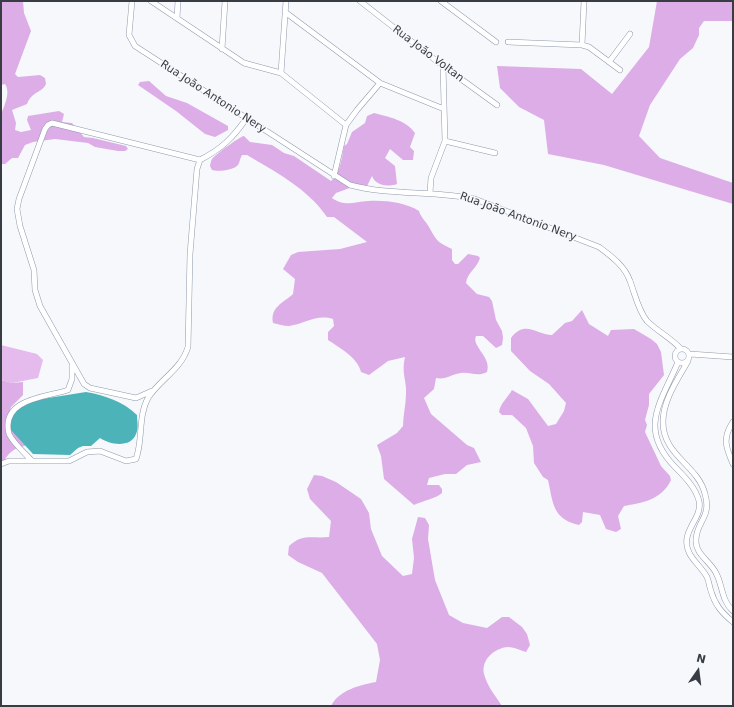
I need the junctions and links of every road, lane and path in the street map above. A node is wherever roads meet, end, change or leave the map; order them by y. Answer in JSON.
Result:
{"nodes":[{"id":1,"x":132,"y":1,"type":"edge"},
{"id":2,"x":151,"y":1,"type":"edge"},
{"id":3,"x":178,"y":1,"type":"edge"},
{"id":4,"x":225,"y":1,"type":"edge"},
{"id":5,"x":286,"y":1,"type":"edge"},
{"id":6,"x":360,"y":1,"type":"edge"},
{"id":7,"x":441,"y":1,"type":"edge"},
{"id":8,"x":584,"y":1,"type":"edge"},
{"id":9,"x":285,"y":12,"type":"junction"},
{"id":10,"x":177,"y":18,"type":"junction"},
{"id":11,"x":630,"y":34,"type":"dead end"},
{"id":12,"x":496,"y":42,"type":"dead end"},
{"id":13,"x":508,"y":42,"type":"dead end"},
{"id":14,"x":582,"y":45,"type":"junction"},
{"id":15,"x":222,"y":49,"type":"junction"},
{"id":16,"x":609,"y":62,"type":"junction"},
{"id":17,"x":443,"y":66,"type":"junction"},
{"id":18,"x":620,"y":70,"type":"dead end"},
{"id":19,"x":281,"y":73,"type":"junction"},
{"id":20,"x":380,"y":83,"type":"junction"},
{"id":21,"x":497,"y":105,"type":"dead end"},
{"id":22,"x":444,"y":109,"type":"junction"},
{"id":23,"x":246,"y":119,"type":"junction"},
{"id":24,"x":346,"y":125,"type":"junction"},
{"id":25,"x":446,"y":141,"type":"junction"},
{"id":26,"x":495,"y":153,"type":"dead end"},
{"id":27,"x":200,"y":160,"type":"junction"},
{"id":28,"x":334,"y":176,"type":"junction"},
{"id":29,"x":430,"y":192,"type":"junction"},
{"id":30,"x":681,"y":348,"type":"junction"},
{"id":31,"x":690,"y":354,"type":"junction"},
{"id":32,"x":733,"y":357,"type":"edge"},
{"id":33,"x":688,"y":361,"type":"junction"},
{"id":34,"x":678,"y":362,"type":"junction"},
{"id":35,"x":72,"y":364,"type":"junction"},
{"id":36,"x":159,"y":386,"type":"junction"},
{"id":37,"x":136,"y":398,"type":"junction"},
{"id":38,"x":144,"y":409,"type":"junction"},
{"id":39,"x":733,"y":422,"type":"edge"},
{"id":40,"x":31,"y":460,"type":"junction"},
{"id":41,"x":1,"y":464,"type":"edge"},
{"id":42,"x":733,"y":464,"type":"edge"},
{"id":43,"x":733,"y":611,"type":"edge"},
{"id":44,"x":733,"y":622,"type":"edge"}],
"edges":[{"from":1,"to":23,"type":"street","name":"Rua João Antonio Nery"},
{"from":2,"to":10,"type":"street"},
{"from":3,"to":10,"type":"street"},
{"from":4,"to":15,"type":"street"},
{"from":5,"to":9,"type":"street"},
{"from":6,"to":17,"type":"street","name":"Rua João Voltan"},
{"from":7,"to":12,"type":"street"},
{"from":8,"to":14,"type":"street"},
{"from":9,"to":19,"type":"street"},
{"from":9,"to":20,"type":"street"},
{"from":10,"to":15,"type":"street"},
{"from":11,"to":16,"type":"street"},
{"from":13,"to":14,"type":"street"},
{"from":14,"to":16,"type":"street"},
{"from":15,"to":19,"type":"street"},
{"from":16,"to":18,"type":"street"},
{"from":17,"to":21,"type":"street","name":"Rua João Voltan"},
{"from":17,"to":22,"type":"street"},
{"from":19,"to":24,"type":"street"},
{"from":20,"to":22,"type":"street"},
{"from":20,"to":24,"type":"street"},
{"from":22,"to":25,"type":"street"},
{"from":23,"to":27,"type":"street"},
{"from":23,"to":28,"type":"street","name":"Rua João Antonio Nery"},
{"from":24,"to":28,"type":"street"},
{"from":25,"to":26,"type":"street"},
{"from":25,"to":29,"type":"street"},
{"from":27,"to":35,"type":"street"},
{"from":27,"to":36,"type":"street"},
{"from":28,"to":29,"type":"street","name":"Rua João Antonio Nery"},
{"from":29,"to":30,"type":"street","name":"Rua João Antonio Nery"},
{"from":30,"to":31,"type":"street"},
{"from":30,"to":34,"type":"street"},
{"from":31,"to":32,"type":"street"},
{"from":31,"to":33,"type":"street"},
{"from":33,"to":34,"type":"street"},
{"from":33,"to":43,"type":"street"},
{"from":34,"to":44,"type":"street"},
{"from":35,"to":37,"type":"street"},
{"from":35,"to":40,"type":"street"},
{"from":36,"to":37,"type":"street"},
{"from":36,"to":38,"type":"street"},
{"from":37,"to":38,"type":"street"},
{"from":38,"to":40,"type":"street"},
{"from":39,"to":42,"type":"street"},
{"from":40,"to":41,"type":"street"}]}
